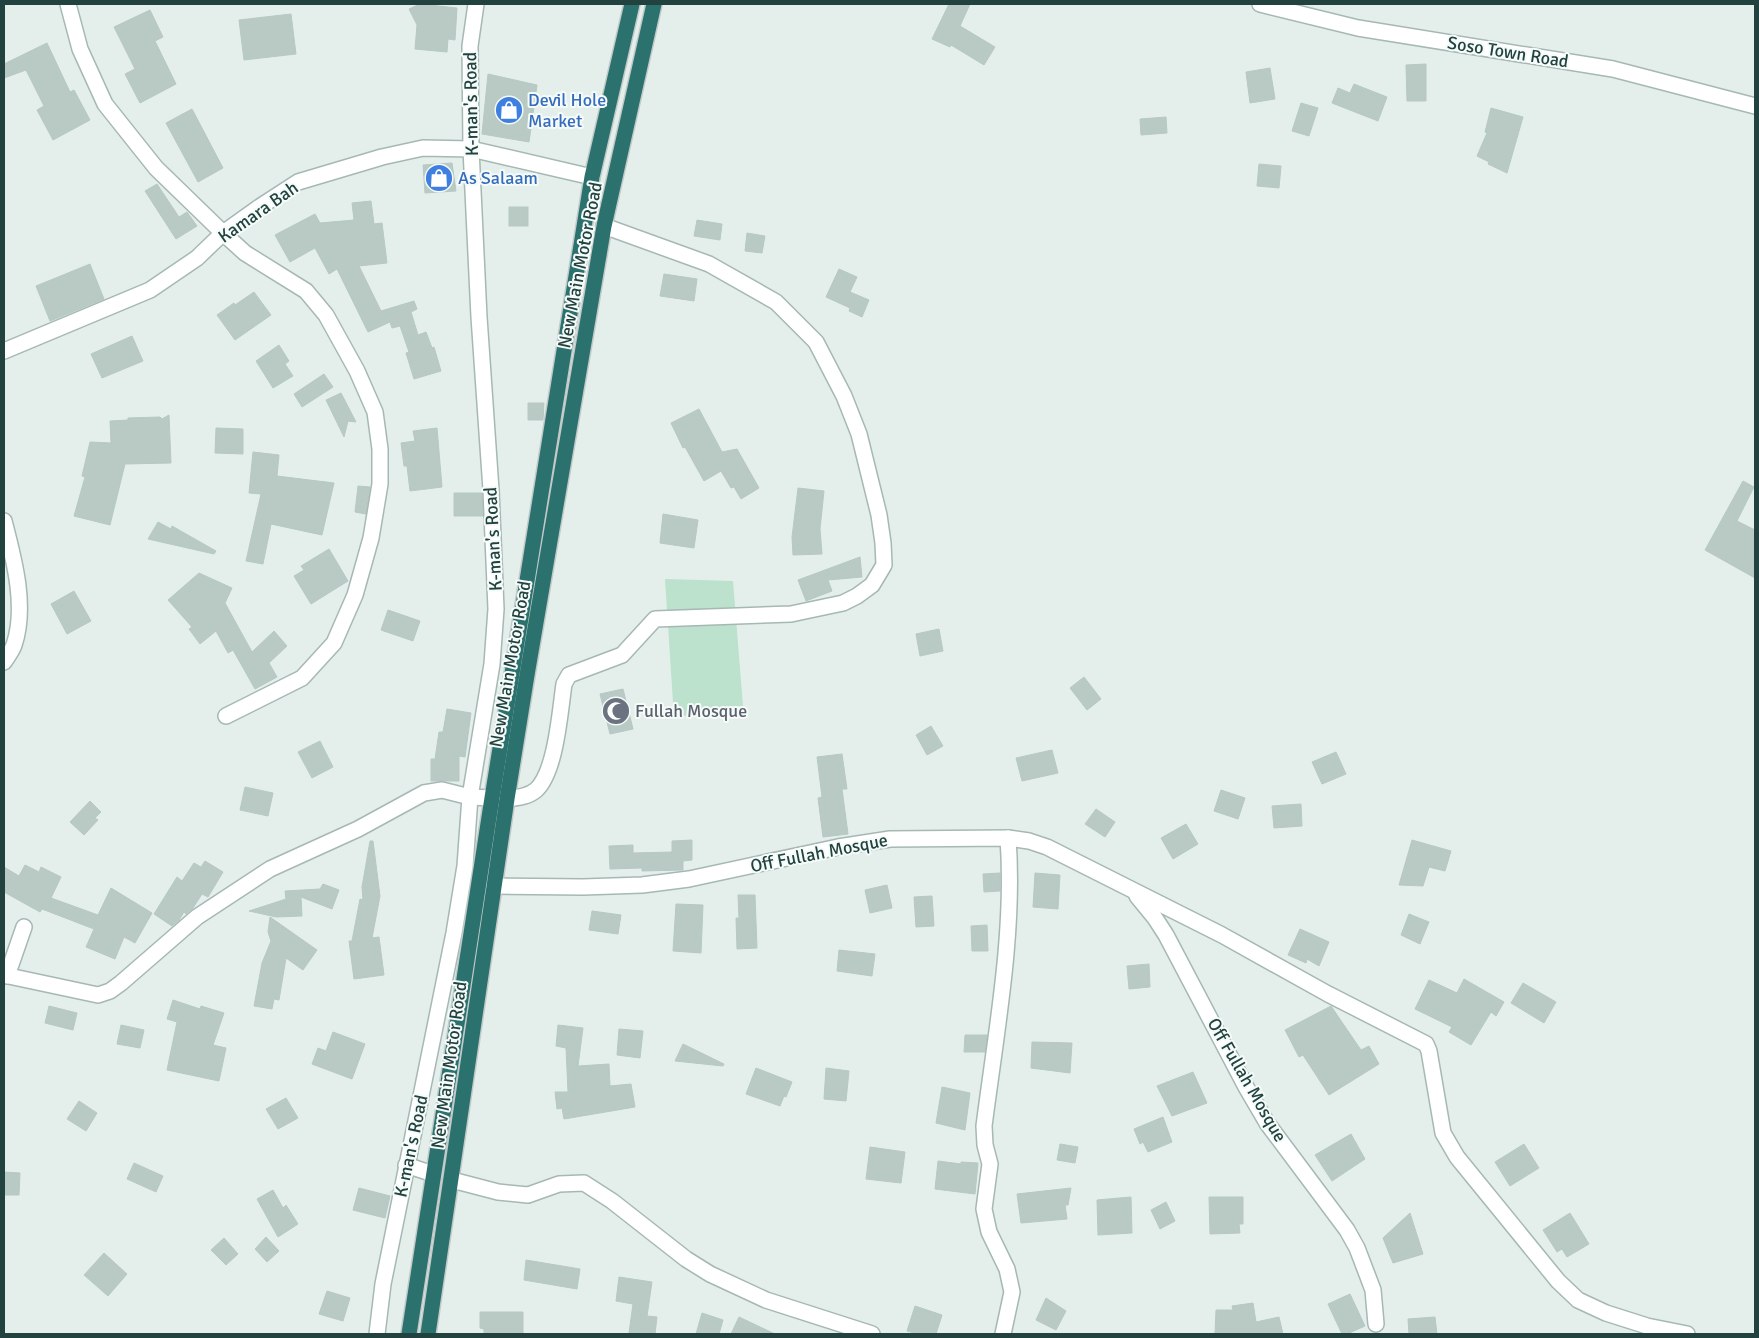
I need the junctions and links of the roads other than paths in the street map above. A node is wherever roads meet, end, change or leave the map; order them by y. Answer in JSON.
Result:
{"nodes":[{"id":1,"x":68,"y":4,"type":"edge"},
{"id":2,"x":476,"y":4,"type":"edge"},
{"id":3,"x":632,"y":4,"type":"edge"},
{"id":4,"x":654,"y":4,"type":"edge"},
{"id":5,"x":1260,"y":4,"type":"edge"},
{"id":6,"x":1755,"y":106,"type":"edge"},
{"id":7,"x":471,"y":149,"type":"junction"},
{"id":8,"x":592,"y":177,"type":"junction"},
{"id":9,"x":604,"y":226,"type":"junction"},
{"id":10,"x":222,"y":233,"type":"junction"},
{"id":11,"x":4,"y":351,"type":"edge"},
{"id":12,"x":4,"y":521,"type":"edge"},
{"id":13,"x":4,"y":662,"type":"edge"},
{"id":14,"x":226,"y":716,"type":"dead end"},
{"id":15,"x":470,"y":797,"type":"junction"},
{"id":16,"x":499,"y":799,"type":"junction"},
{"id":17,"x":1008,"y":838,"type":"junction"},
{"id":18,"x":494,"y":886,"type":"junction"},
{"id":19,"x":1133,"y":891,"type":"junction"},
{"id":20,"x":24,"y":927,"type":"dead end"},
{"id":21,"x":5,"y":975,"type":"edge"},
{"id":22,"x":442,"y":994,"type":"junction"},
{"id":23,"x":461,"y":997,"type":"junction"},
{"id":24,"x":406,"y":1165,"type":"junction"},
{"id":25,"x":433,"y":1174,"type":"junction"},
{"id":26,"x":452,"y":1180,"type":"junction"},
{"id":27,"x":1376,"y":1324,"type":"dead end"},
{"id":28,"x":377,"y":1334,"type":"edge"},
{"id":29,"x":409,"y":1334,"type":"edge"},
{"id":30,"x":428,"y":1334,"type":"edge"},
{"id":31,"x":872,"y":1334,"type":"edge"},
{"id":32,"x":1003,"y":1334,"type":"edge"},
{"id":33,"x":1687,"y":1334,"type":"edge"}],
"edges":[{"from":1,"to":10,"type":"street"},
{"from":2,"to":7,"type":"street","name":"K-man's Road"},
{"from":3,"to":8,"type":"highway","name":"New Main Motor Road"},
{"from":4,"to":9,"type":"highway","name":"New Main Motor Road"},
{"from":5,"to":6,"type":"street","name":"Soso Town Road"},
{"from":7,"to":8,"type":"street","name":"Kamara Bah"},
{"from":7,"to":10,"type":"street","name":"Kamara Bah"},
{"from":7,"to":15,"type":"street","name":"K-man's Road"},
{"from":8,"to":16,"type":"highway","name":"New Main Motor Road"},
{"from":9,"to":16,"type":"highway","name":"New Main Motor Road"},
{"from":9,"to":16,"type":"street"},
{"from":10,"to":11,"type":"street","name":"Kamara Bah"},
{"from":10,"to":14,"type":"street"},
{"from":12,"to":13,"type":"street"},
{"from":15,"to":16,"type":"street"},
{"from":15,"to":21,"type":"street"},
{"from":15,"to":22,"type":"street","name":"K-man's Road"},
{"from":16,"to":18,"type":"highway","name":"New Main Motor Road"},
{"from":16,"to":23,"type":"highway","name":"New Main Motor Road"},
{"from":17,"to":18,"type":"street","name":"Off Fullah Mosque"},
{"from":17,"to":19,"type":"street","name":"Off Fullah Mosque"},
{"from":17,"to":32,"type":"street"},
{"from":18,"to":26,"type":"highway","name":"New Main Motor Road"},
{"from":19,"to":27,"type":"street","name":"Off Fullah Mosque"},
{"from":19,"to":33,"type":"street","name":"Off Fullah Mosque"},
{"from":20,"to":21,"type":"street"},
{"from":22,"to":23,"type":"street"},
{"from":22,"to":24,"type":"street","name":"K-man's Road"},
{"from":23,"to":25,"type":"highway","name":"New Main Motor Road"},
{"from":24,"to":25,"type":"street"},
{"from":24,"to":28,"type":"street","name":"K-man's Road"},
{"from":25,"to":29,"type":"highway","name":"New Main Motor Road"},
{"from":26,"to":30,"type":"highway","name":"New Main Motor Road"},
{"from":26,"to":31,"type":"street"}]}
